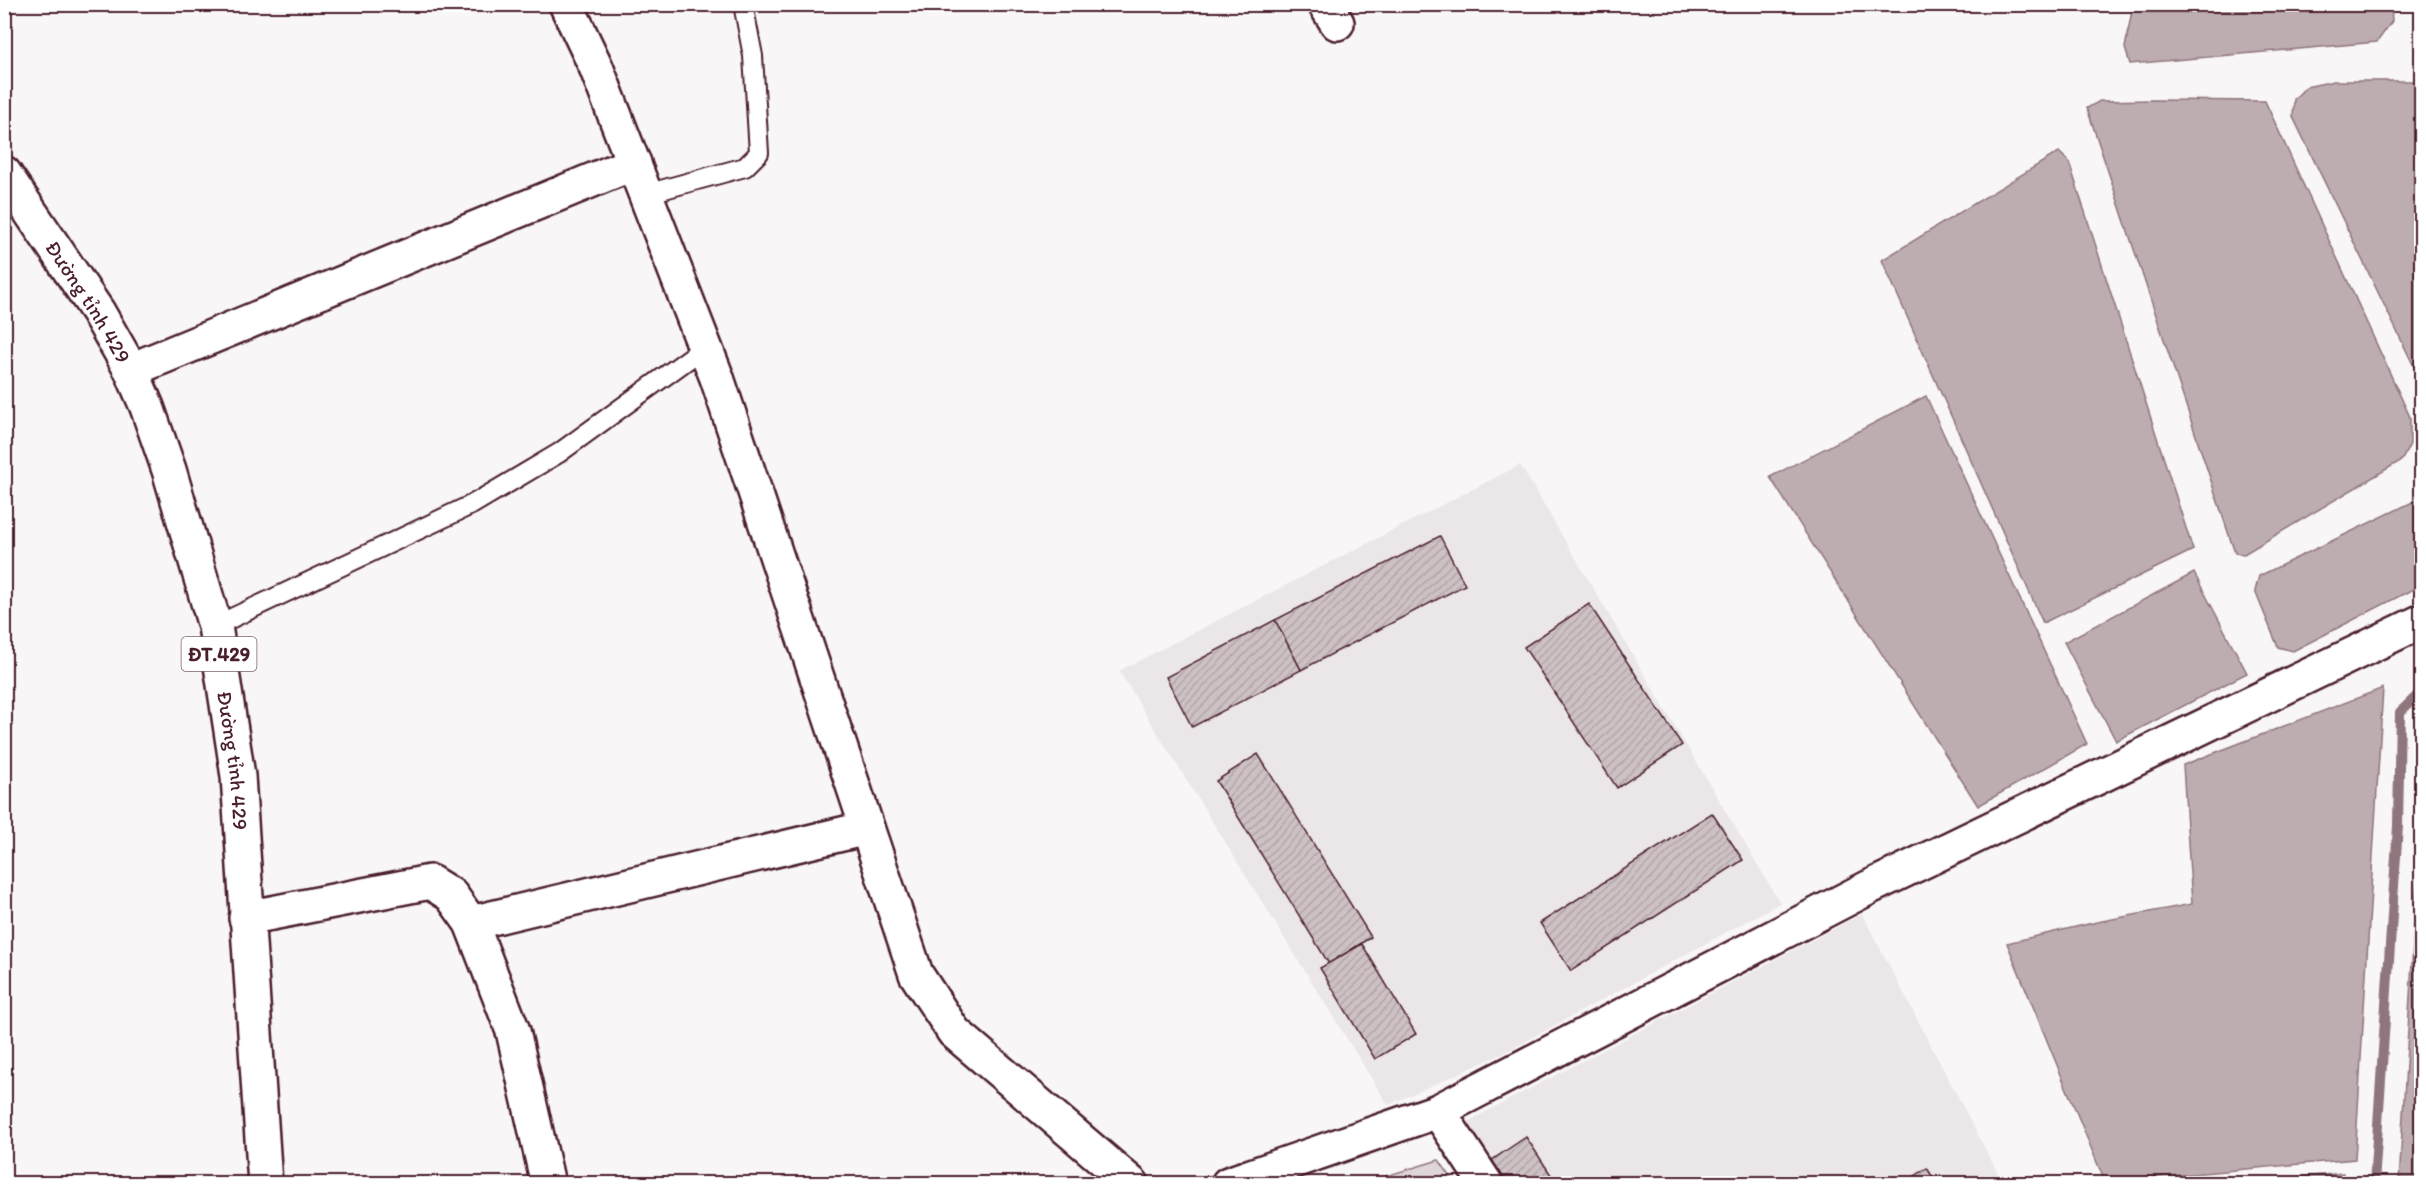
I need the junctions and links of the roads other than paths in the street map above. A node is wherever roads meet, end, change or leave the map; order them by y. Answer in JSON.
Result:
{"nodes":[{"id":1,"x":566,"y":4,"type":"edge"},
{"id":2,"x":743,"y":4,"type":"edge"},
{"id":3,"x":634,"y":164,"type":"junction"},
{"id":4,"x":4,"y":173,"type":"edge"},
{"id":5,"x":646,"y":194,"type":"junction"},
{"id":6,"x":705,"y":347,"type":"junction"},
{"id":7,"x":131,"y":370,"type":"junction"},
{"id":8,"x":2421,"y":621,"type":"edge"},
{"id":9,"x":215,"y":626,"type":"junction"},
{"id":10,"x":867,"y":828,"type":"junction"},
{"id":11,"x":246,"y":918,"type":"junction"},
{"id":12,"x":471,"y":923,"type":"junction"},
{"id":13,"x":1438,"y":1111,"type":"junction"},
{"id":14,"x":265,"y":1184,"type":"edge"},
{"id":15,"x":548,"y":1184,"type":"edge"},
{"id":16,"x":1132,"y":1184,"type":"edge"},
{"id":17,"x":1228,"y":1184,"type":"edge"},
{"id":18,"x":1486,"y":1184,"type":"edge"}],
"edges":[{"from":1,"to":3,"type":"street"},
{"from":2,"to":5,"type":"lane"},
{"from":3,"to":5,"type":"street"},
{"from":3,"to":7,"type":"street"},
{"from":4,"to":7,"type":"street","name":"Đường tỉnh 429","number":"ĐT.429"},
{"from":5,"to":6,"type":"street"},
{"from":6,"to":9,"type":"lane"},
{"from":6,"to":10,"type":"street"},
{"from":7,"to":9,"type":"street","name":"Đường tỉnh 429","number":"ĐT.429"},
{"from":8,"to":13,"type":"street"},
{"from":9,"to":11,"type":"street","name":"Đường tỉnh 429","number":"ĐT.429"},
{"from":10,"to":12,"type":"street"},
{"from":10,"to":16,"type":"street"},
{"from":11,"to":12,"type":"street"},
{"from":11,"to":14,"type":"street","name":"Đường tỉnh 429","number":"ĐT.429"},
{"from":12,"to":15,"type":"street"},
{"from":13,"to":17,"type":"street"},
{"from":13,"to":18,"type":"street"}]}
